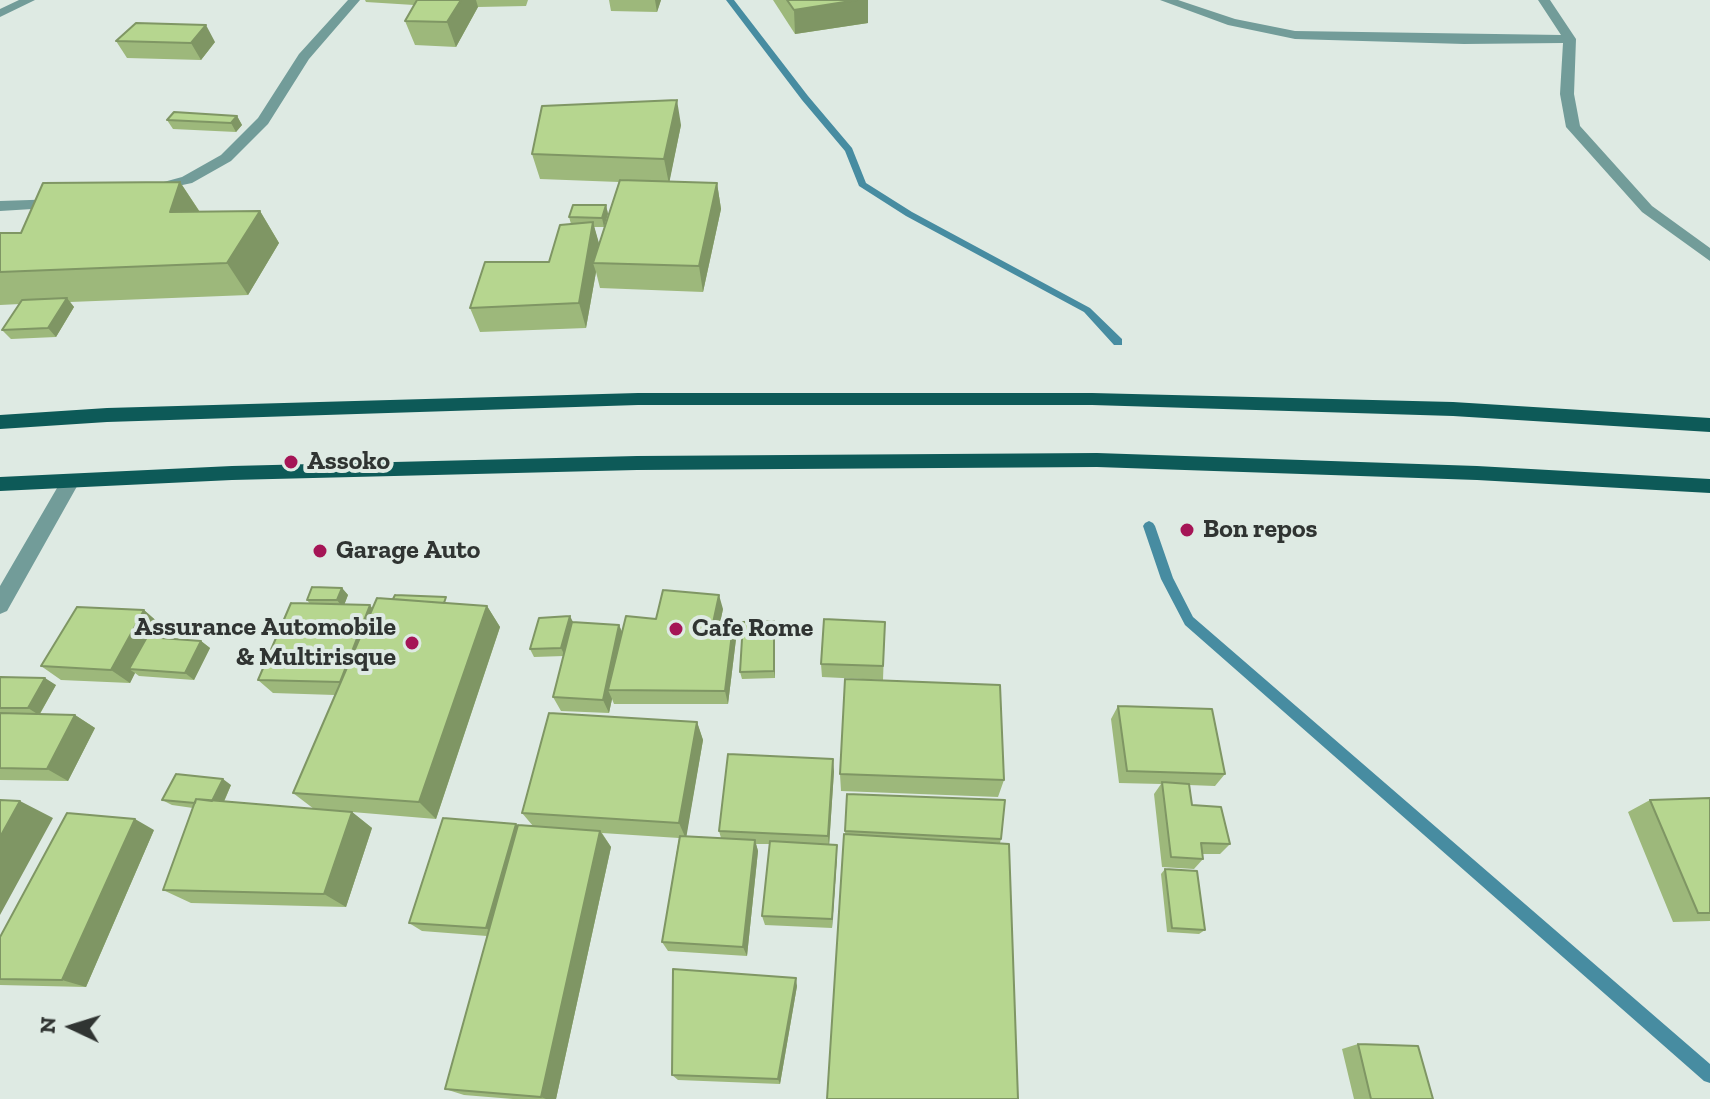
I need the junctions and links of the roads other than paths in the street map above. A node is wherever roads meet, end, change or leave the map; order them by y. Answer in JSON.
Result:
{"nodes":[{"id":1,"x":29,"y":0,"type":"edge"},
{"id":2,"x":354,"y":0,"type":"edge"},
{"id":3,"x":1166,"y":0,"type":"edge"},
{"id":4,"x":1544,"y":0,"type":"edge"},
{"id":5,"x":0,"y":13,"type":"edge"},
{"id":6,"x":1570,"y":39,"type":"junction"},
{"id":7,"x":137,"y":194,"type":"edge"},
{"id":8,"x":72,"y":203,"type":"edge"},
{"id":9,"x":0,"y":206,"type":"edge"},
{"id":10,"x":1710,"y":256,"type":"edge"},
{"id":11,"x":0,"y":422,"type":"edge"},
{"id":12,"x":1710,"y":425,"type":"edge"},
{"id":13,"x":71,"y":481,"type":"junction"},
{"id":14,"x":0,"y":484,"type":"edge"},
{"id":15,"x":1710,"y":486,"type":"edge"},
{"id":16,"x":0,"y":605,"type":"edge"}],
"edges":[{"from":1,"to":5,"type":"street"},
{"from":2,"to":7,"type":"street"},
{"from":3,"to":6,"type":"street"},
{"from":4,"to":6,"type":"street"},
{"from":6,"to":10,"type":"street"},
{"from":8,"to":9,"type":"street"},
{"from":11,"to":12,"type":"main road"},
{"from":13,"to":14,"type":"main road"},
{"from":13,"to":15,"type":"main road"},
{"from":13,"to":16,"type":"street"}]}
